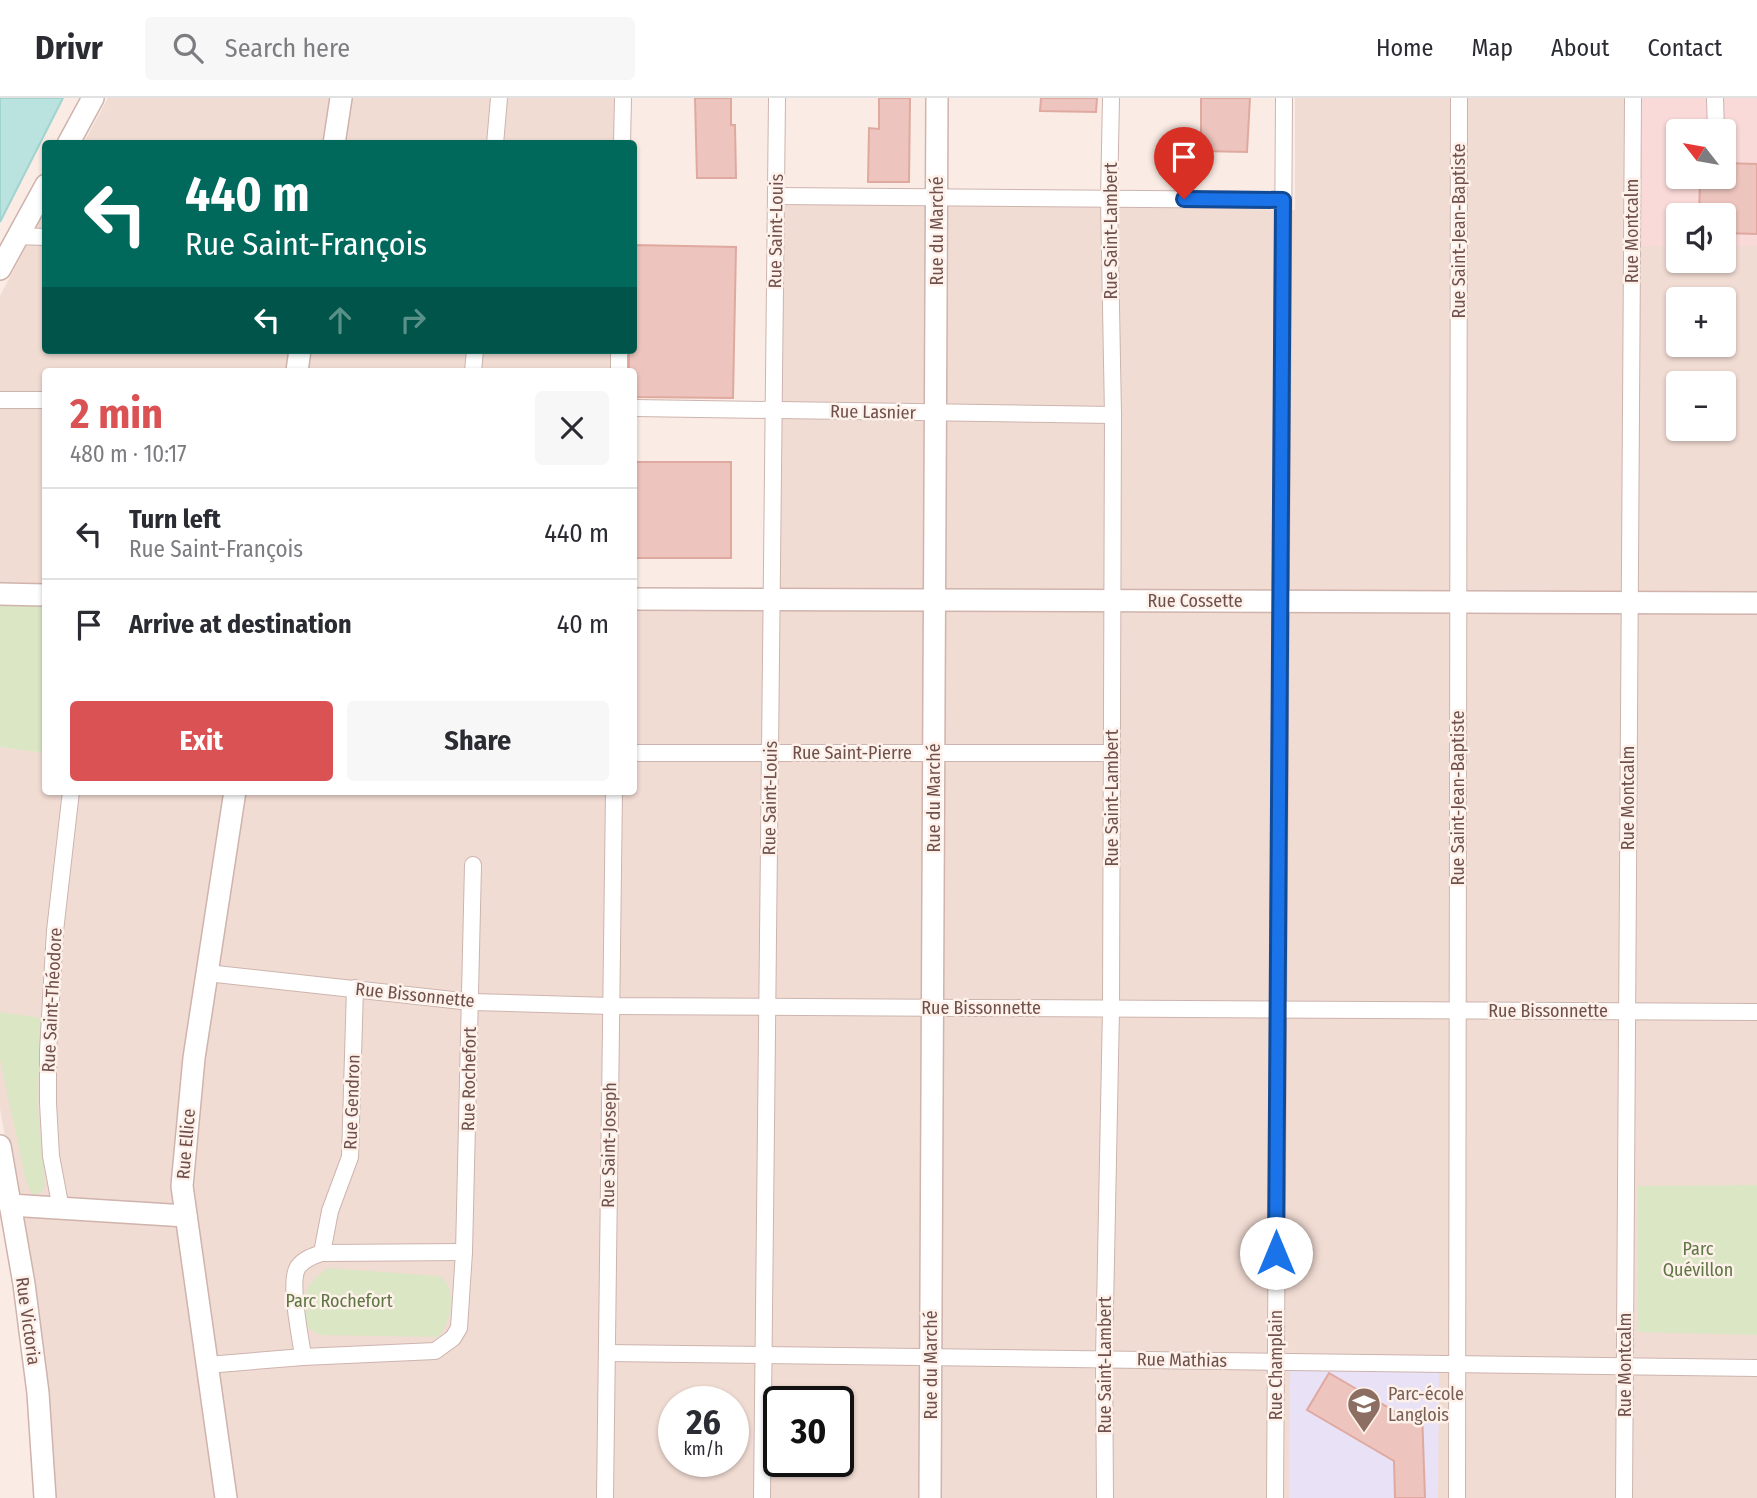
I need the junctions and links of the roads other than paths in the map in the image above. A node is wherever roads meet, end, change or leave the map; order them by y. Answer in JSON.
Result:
{"nodes":[{"id":1,"x":93,"y":98,"type":"edge"},
{"id":2,"x":341,"y":98,"type":"edge"},
{"id":3,"x":499,"y":98,"type":"edge"},
{"id":4,"x":623,"y":98,"type":"edge"},
{"id":5,"x":777,"y":98,"type":"edge"},
{"id":6,"x":937,"y":98,"type":"edge"},
{"id":7,"x":1111,"y":98,"type":"edge"},
{"id":8,"x":1284,"y":98,"type":"edge"},
{"id":9,"x":1460,"y":98,"type":"edge"},
{"id":10,"x":1633,"y":98,"type":"edge"},
{"id":11,"x":1715,"y":98,"type":"edge"},
{"id":12,"x":1716,"y":119,"type":"edge"},
{"id":13,"x":70,"y":140,"type":"edge"},
{"id":14,"x":335,"y":140,"type":"edge"},
{"id":15,"x":495,"y":140,"type":"edge"},
{"id":16,"x":622,"y":140,"type":"edge"},
{"id":17,"x":42,"y":192,"type":"edge"},
{"id":18,"x":776,"y":196,"type":"junction"},
{"id":19,"x":937,"y":197,"type":"junction"},
{"id":20,"x":1109,"y":199,"type":"junction"},
{"id":21,"x":1283,"y":200,"type":"junction"},
{"id":22,"x":17,"y":236,"type":"junction"},
{"id":23,"x":42,"y":237,"type":"edge"},
{"id":24,"x":0,"y":268,"type":"edge"},
{"id":25,"x":0,"y":400,"type":"edge"},
{"id":26,"x":42,"y":400,"type":"edge"},
{"id":27,"x":637,"y":408,"type":"edge"},
{"id":28,"x":774,"y":410,"type":"junction"},
{"id":29,"x":936,"y":412,"type":"junction"},
{"id":30,"x":1113,"y":415,"type":"junction"},
{"id":31,"x":0,"y":594,"type":"edge"},
{"id":32,"x":42,"y":595,"type":"edge"},
{"id":33,"x":637,"y":599,"type":"edge"},
{"id":34,"x":772,"y":599,"type":"junction"},
{"id":35,"x":935,"y":600,"type":"junction"},
{"id":36,"x":1112,"y":601,"type":"junction"},
{"id":37,"x":1281,"y":601,"type":"junction"},
{"id":38,"x":1458,"y":602,"type":"junction"},
{"id":39,"x":1630,"y":603,"type":"junction"},
{"id":40,"x":1757,"y":603,"type":"edge"},
{"id":41,"x":637,"y":753,"type":"edge"},
{"id":42,"x":770,"y":753,"type":"junction"},
{"id":43,"x":934,"y":753,"type":"junction"},
{"id":44,"x":1112,"y":753,"type":"junction"},
{"id":45,"x":71,"y":795,"type":"edge"},
{"id":46,"x":233,"y":795,"type":"edge"},
{"id":47,"x":614,"y":795,"type":"edge"},
{"id":48,"x":473,"y":865,"type":"dead end"},
{"id":49,"x":207,"y":973,"type":"junction"},
{"id":50,"x":355,"y":988,"type":"junction"},
{"id":51,"x":471,"y":1002,"type":"junction"},
{"id":52,"x":611,"y":1006,"type":"junction"},
{"id":53,"x":768,"y":1007,"type":"junction"},
{"id":54,"x":933,"y":1008,"type":"junction"},
{"id":55,"x":1111,"y":1009,"type":"junction"},
{"id":56,"x":1278,"y":1010,"type":"junction"},
{"id":57,"x":1458,"y":1011,"type":"junction"},
{"id":58,"x":1627,"y":1012,"type":"junction"},
{"id":59,"x":1757,"y":1012,"type":"edge"},
{"id":60,"x":0,"y":1146,"type":"edge"},
{"id":61,"x":10,"y":1205,"type":"junction"},
{"id":62,"x":61,"y":1209,"type":"junction"},
{"id":63,"x":186,"y":1216,"type":"junction"},
{"id":64,"x":464,"y":1252,"type":"junction"},
{"id":65,"x":322,"y":1253,"type":"junction"},
{"id":66,"x":607,"y":1353,"type":"junction"},
{"id":67,"x":764,"y":1355,"type":"junction"},
{"id":68,"x":303,"y":1357,"type":"junction"},
{"id":69,"x":931,"y":1357,"type":"junction"},
{"id":70,"x":1104,"y":1359,"type":"junction"},
{"id":71,"x":1276,"y":1361,"type":"junction"},
{"id":72,"x":1457,"y":1364,"type":"junction"},
{"id":73,"x":207,"y":1365,"type":"junction"},
{"id":74,"x":1625,"y":1366,"type":"junction"},
{"id":75,"x":1757,"y":1367,"type":"edge"},
{"id":76,"x":44,"y":1498,"type":"edge"},
{"id":77,"x":226,"y":1498,"type":"edge"},
{"id":78,"x":605,"y":1498,"type":"edge"},
{"id":79,"x":762,"y":1498,"type":"edge"},
{"id":80,"x":930,"y":1498,"type":"edge"},
{"id":81,"x":1105,"y":1498,"type":"edge"},
{"id":82,"x":1275,"y":1498,"type":"edge"},
{"id":83,"x":1457,"y":1498,"type":"edge"},
{"id":84,"x":1624,"y":1498,"type":"edge"}],
"edges":[{"from":1,"to":13,"type":"street"},
{"from":2,"to":14,"type":"street"},
{"from":3,"to":15,"type":"street"},
{"from":4,"to":16,"type":"street"},
{"from":5,"to":18,"type":"street","name":"Rue Saint-Louis"},
{"from":6,"to":19,"type":"street","name":"Rue du Marché"},
{"from":7,"to":20,"type":"street","name":"Rue Saint-Lambert"},
{"from":8,"to":21,"type":"street","name":"Rue Champlain"},
{"from":9,"to":38,"type":"street","name":"Rue Saint-Jean-Baptiste"},
{"from":10,"to":39,"type":"street","name":"Rue Montcalm"},
{"from":11,"to":12,"type":"street"},
{"from":17,"to":22,"type":"street"},
{"from":18,"to":19,"type":"street"},
{"from":18,"to":28,"type":"street","name":"Rue Saint-Louis"},
{"from":19,"to":20,"type":"street"},
{"from":19,"to":29,"type":"street","name":"Rue du Marché"},
{"from":20,"to":21,"type":"street"},
{"from":20,"to":30,"type":"street","name":"Rue Saint-Lambert"},
{"from":21,"to":37,"type":"street","name":"Rue Champlain"},
{"from":22,"to":23,"type":"street"},
{"from":22,"to":24,"type":"street"},
{"from":25,"to":26,"type":"street"},
{"from":27,"to":28,"type":"street","name":"Rue Lasnier"},
{"from":28,"to":29,"type":"street","name":"Rue Lasnier"},
{"from":28,"to":34,"type":"street","name":"Rue Saint-Louis"},
{"from":29,"to":30,"type":"street","name":"Rue Lasnier"},
{"from":29,"to":35,"type":"street","name":"Rue du Marché"},
{"from":30,"to":36,"type":"street","name":"Rue Saint-Lambert"},
{"from":31,"to":32,"type":"street"},
{"from":33,"to":34,"type":"street","name":"Rue Cossette"},
{"from":34,"to":35,"type":"street","name":"Rue Cossette"},
{"from":34,"to":42,"type":"street","name":"Rue Saint-Louis"},
{"from":35,"to":36,"type":"street","name":"Rue Cossette"},
{"from":35,"to":43,"type":"street","name":"Rue du Marché"},
{"from":36,"to":37,"type":"street","name":"Rue Cossette"},
{"from":36,"to":44,"type":"street","name":"Rue Saint-Lambert"},
{"from":37,"to":38,"type":"street","name":"Rue Cossette"},
{"from":37,"to":56,"type":"street","name":"Rue Champlain"},
{"from":38,"to":39,"type":"street","name":"Rue Cossette"},
{"from":38,"to":57,"type":"street","name":"Rue Saint-Jean-Baptiste"},
{"from":39,"to":40,"type":"street","name":"Rue Cossette"},
{"from":39,"to":58,"type":"street","name":"Rue Montcalm"},
{"from":41,"to":42,"type":"street","name":"Rue Saint-Pierre"},
{"from":42,"to":43,"type":"street","name":"Rue Saint-Pierre"},
{"from":42,"to":53,"type":"street","name":"Rue Saint-Louis"},
{"from":43,"to":44,"type":"street","name":"Rue Saint-Pierre"},
{"from":43,"to":54,"type":"street","name":"Rue du Marché"},
{"from":44,"to":55,"type":"street","name":"Rue Saint-Lambert"},
{"from":45,"to":62,"type":"street","name":"Rue Saint-Théodore"},
{"from":46,"to":49,"type":"street","name":"Rue Ellice"},
{"from":47,"to":52,"type":"street","name":"Rue Saint-Joseph"},
{"from":48,"to":51,"type":"street","name":"Rue Rochefort"},
{"from":49,"to":50,"type":"street","name":"Rue Bissonnette"},
{"from":49,"to":63,"type":"street","name":"Rue Ellice"},
{"from":50,"to":51,"type":"street","name":"Rue Bissonnette"},
{"from":50,"to":65,"type":"street","name":"Rue Gendron"},
{"from":51,"to":52,"type":"street","name":"Rue Bissonnette"},
{"from":51,"to":64,"type":"street","name":"Rue Rochefort"},
{"from":52,"to":53,"type":"street","name":"Rue Bissonnette"},
{"from":52,"to":66,"type":"street","name":"Rue Saint-Joseph"},
{"from":53,"to":54,"type":"street","name":"Rue Bissonnette"},
{"from":53,"to":67,"type":"street","name":"Rue Saint-Louis"},
{"from":54,"to":55,"type":"street","name":"Rue Bissonnette"},
{"from":54,"to":69,"type":"street","name":"Rue du Marché"},
{"from":55,"to":56,"type":"street","name":"Rue Bissonnette"},
{"from":55,"to":70,"type":"street","name":"Rue Saint-Lambert"},
{"from":56,"to":57,"type":"street","name":"Rue Bissonnette"},
{"from":56,"to":71,"type":"street","name":"Rue Champlain"},
{"from":57,"to":58,"type":"street","name":"Rue Bissonnette"},
{"from":57,"to":72,"type":"street","name":"Rue Saint-Jean-Baptiste"},
{"from":58,"to":59,"type":"street","name":"Rue Bissonnette"},
{"from":58,"to":74,"type":"street","name":"Rue Montcalm"},
{"from":60,"to":61,"type":"street","name":"Rue Victoria"},
{"from":61,"to":62,"type":"street"},
{"from":61,"to":76,"type":"street","name":"Rue Victoria"},
{"from":62,"to":63,"type":"street"},
{"from":63,"to":73,"type":"street","name":"Rue Ellice"},
{"from":64,"to":65,"type":"street"},
{"from":64,"to":68,"type":"street","name":"Rue Rochefort"},
{"from":65,"to":68,"type":"street"},
{"from":66,"to":67,"type":"street","name":"Rue Mathias"},
{"from":66,"to":78,"type":"street","name":"Rue Saint-Joseph"},
{"from":67,"to":69,"type":"street","name":"Rue Mathias"},
{"from":67,"to":79,"type":"street","name":"Rue Saint-Louis"},
{"from":68,"to":73,"type":"street","name":"Rue Rochefort"},
{"from":69,"to":70,"type":"street","name":"Rue Mathias"},
{"from":69,"to":80,"type":"street","name":"Rue du Marché"},
{"from":70,"to":71,"type":"street","name":"Rue Mathias"},
{"from":70,"to":81,"type":"street","name":"Rue Saint-Lambert"},
{"from":71,"to":72,"type":"street","name":"Rue Mathias"},
{"from":71,"to":82,"type":"street","name":"Rue Champlain"},
{"from":72,"to":74,"type":"street","name":"Rue Mathias"},
{"from":72,"to":83,"type":"street","name":"Rue Saint-Jean-Baptiste"},
{"from":73,"to":77,"type":"street","name":"Rue Ellice"},
{"from":74,"to":75,"type":"street","name":"Rue Mathias"},
{"from":74,"to":84,"type":"street","name":"Rue Montcalm"}]}
